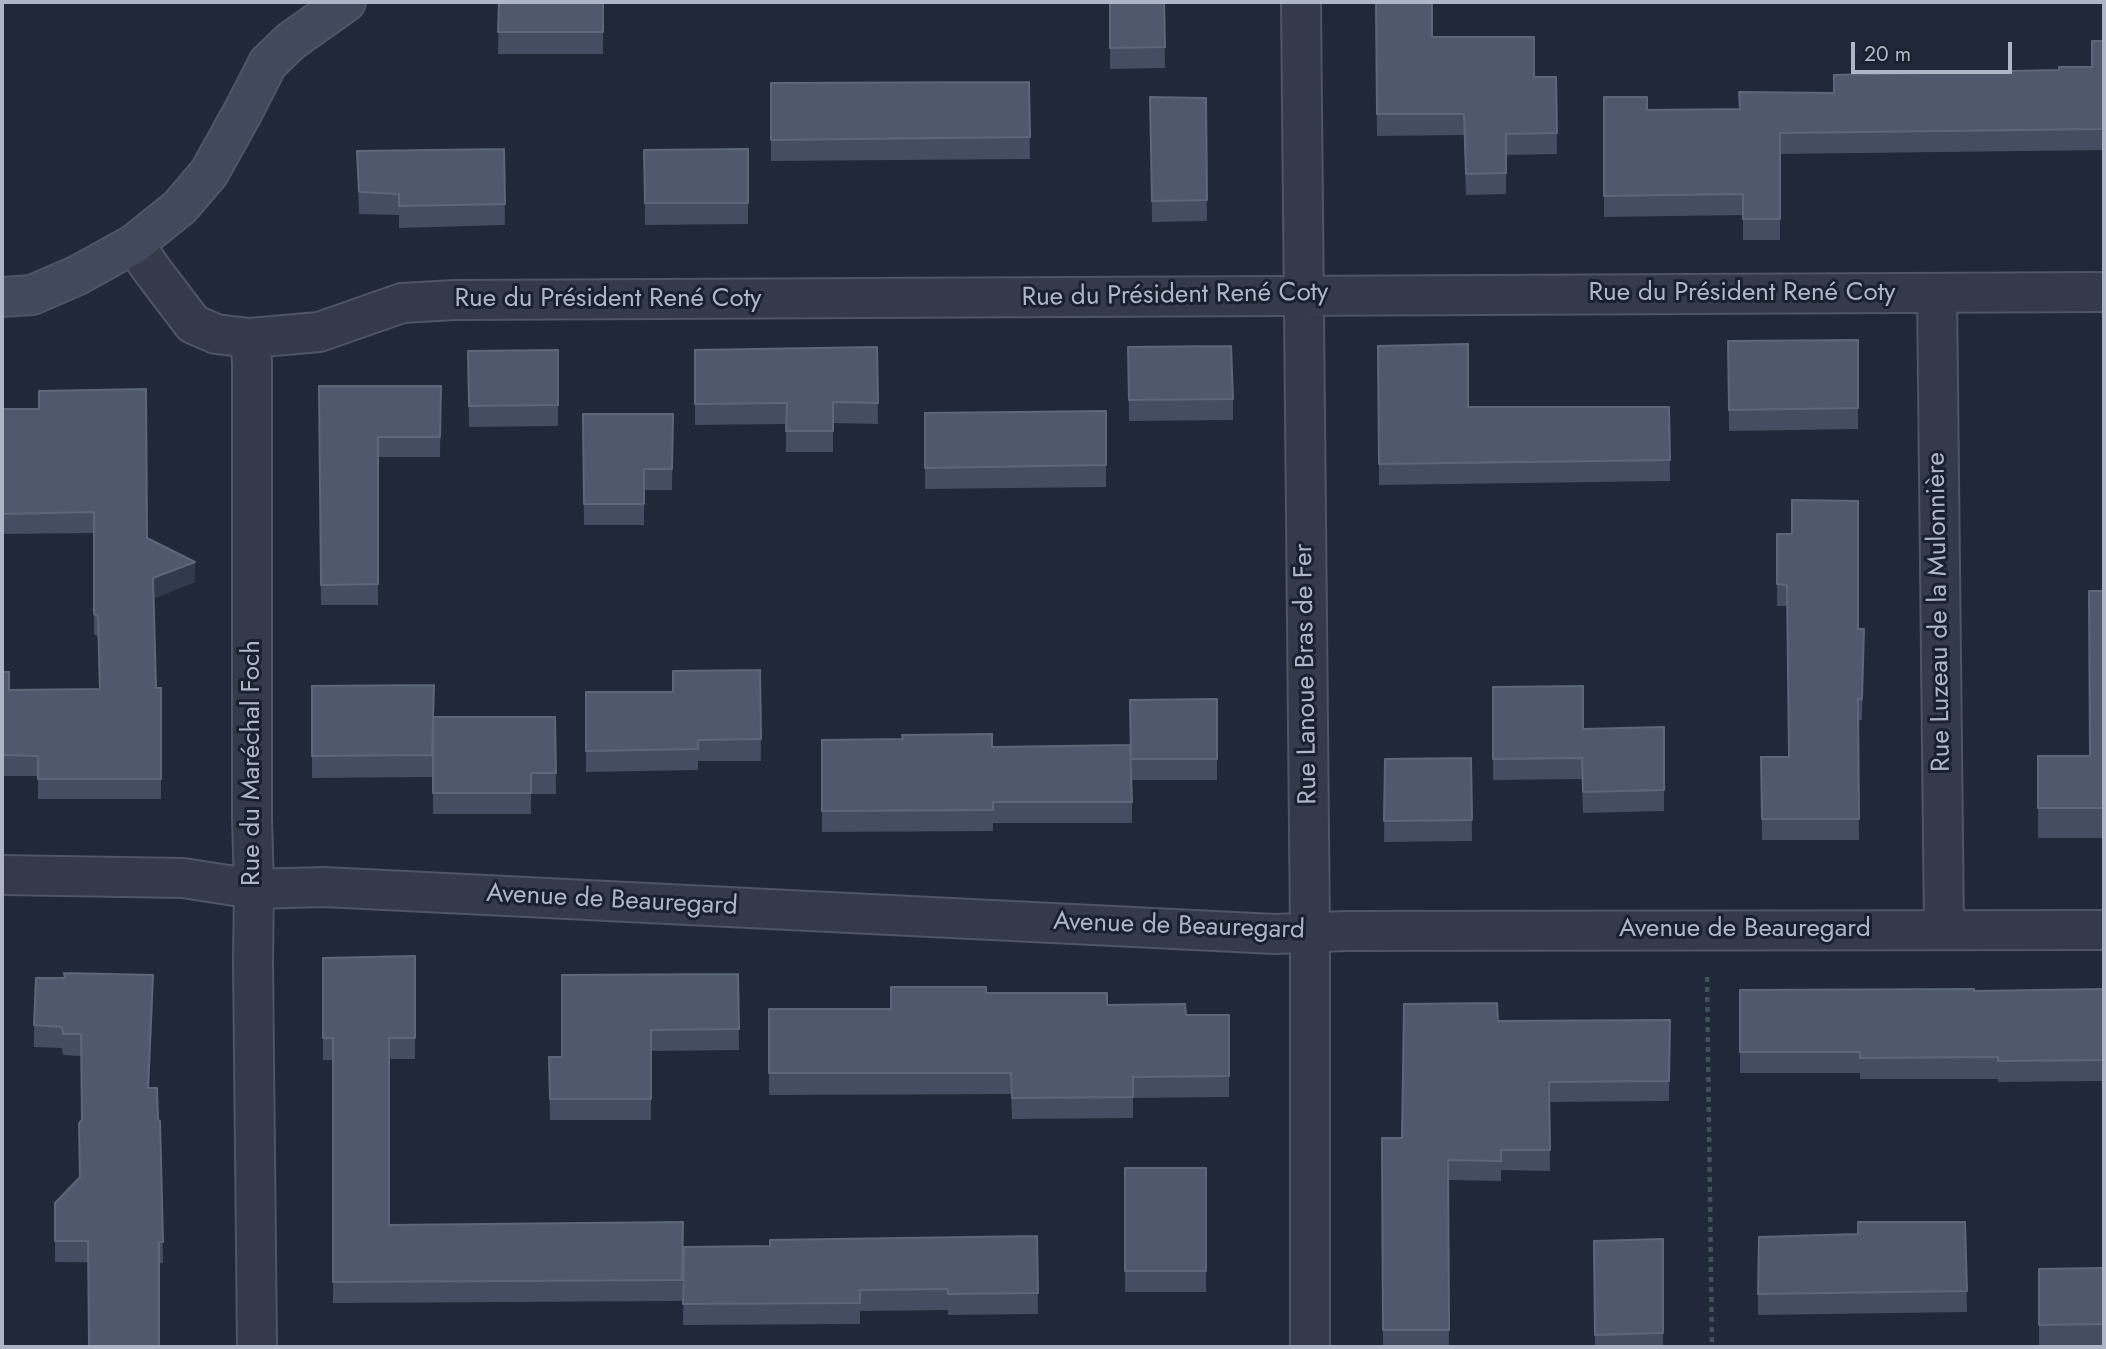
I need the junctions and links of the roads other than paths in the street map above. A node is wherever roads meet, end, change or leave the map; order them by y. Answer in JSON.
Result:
{"nodes":[{"id":1,"x":346,"y":2,"type":"edge"},
{"id":2,"x":1301,"y":2,"type":"edge"},
{"id":3,"x":134,"y":244,"type":"junction"},
{"id":4,"x":2104,"y":292,"type":"edge"},
{"id":5,"x":1937,"y":294,"type":"junction"},
{"id":6,"x":1303,"y":295,"type":"junction"},
{"id":7,"x":2,"y":298,"type":"edge"},
{"id":8,"x":250,"y":338,"type":"junction"},
{"id":9,"x":2,"y":875,"type":"edge"},
{"id":10,"x":254,"y":889,"type":"junction"},
{"id":11,"x":1944,"y":930,"type":"junction"},
{"id":12,"x":2104,"y":930,"type":"edge"},
{"id":13,"x":1310,"y":933,"type":"junction"},
{"id":14,"x":257,"y":1347,"type":"edge"},
{"id":15,"x":1310,"y":1347,"type":"edge"}],
"edges":[{"from":1,"to":3,"type":"street"},
{"from":2,"to":6,"type":"street","name":"Rue Lanoue Bras de Fer"},
{"from":3,"to":7,"type":"street"},
{"from":3,"to":8,"type":"street"},
{"from":4,"to":5,"type":"street","name":"Rue du Président René Coty"},
{"from":5,"to":6,"type":"street","name":"Rue du Président René Coty"},
{"from":5,"to":11,"type":"street","name":"Rue Luzeau de la Mulonnière"},
{"from":6,"to":8,"type":"street","name":"Rue du Président René Coty"},
{"from":6,"to":13,"type":"street","name":"Rue Lanoue Bras de Fer"},
{"from":8,"to":10,"type":"street","name":"Rue du Maréchal Foch"},
{"from":9,"to":10,"type":"street","name":"Avenue de Beauregard"},
{"from":10,"to":13,"type":"street","name":"Avenue de Beauregard"},
{"from":10,"to":14,"type":"street","name":"Rue du Maréchal Foch"},
{"from":11,"to":12,"type":"street","name":"Avenue de Beauregard"},
{"from":11,"to":13,"type":"street","name":"Avenue de Beauregard"},
{"from":13,"to":15,"type":"street","name":"Rue Lanoue Bras de Fer"}]}
